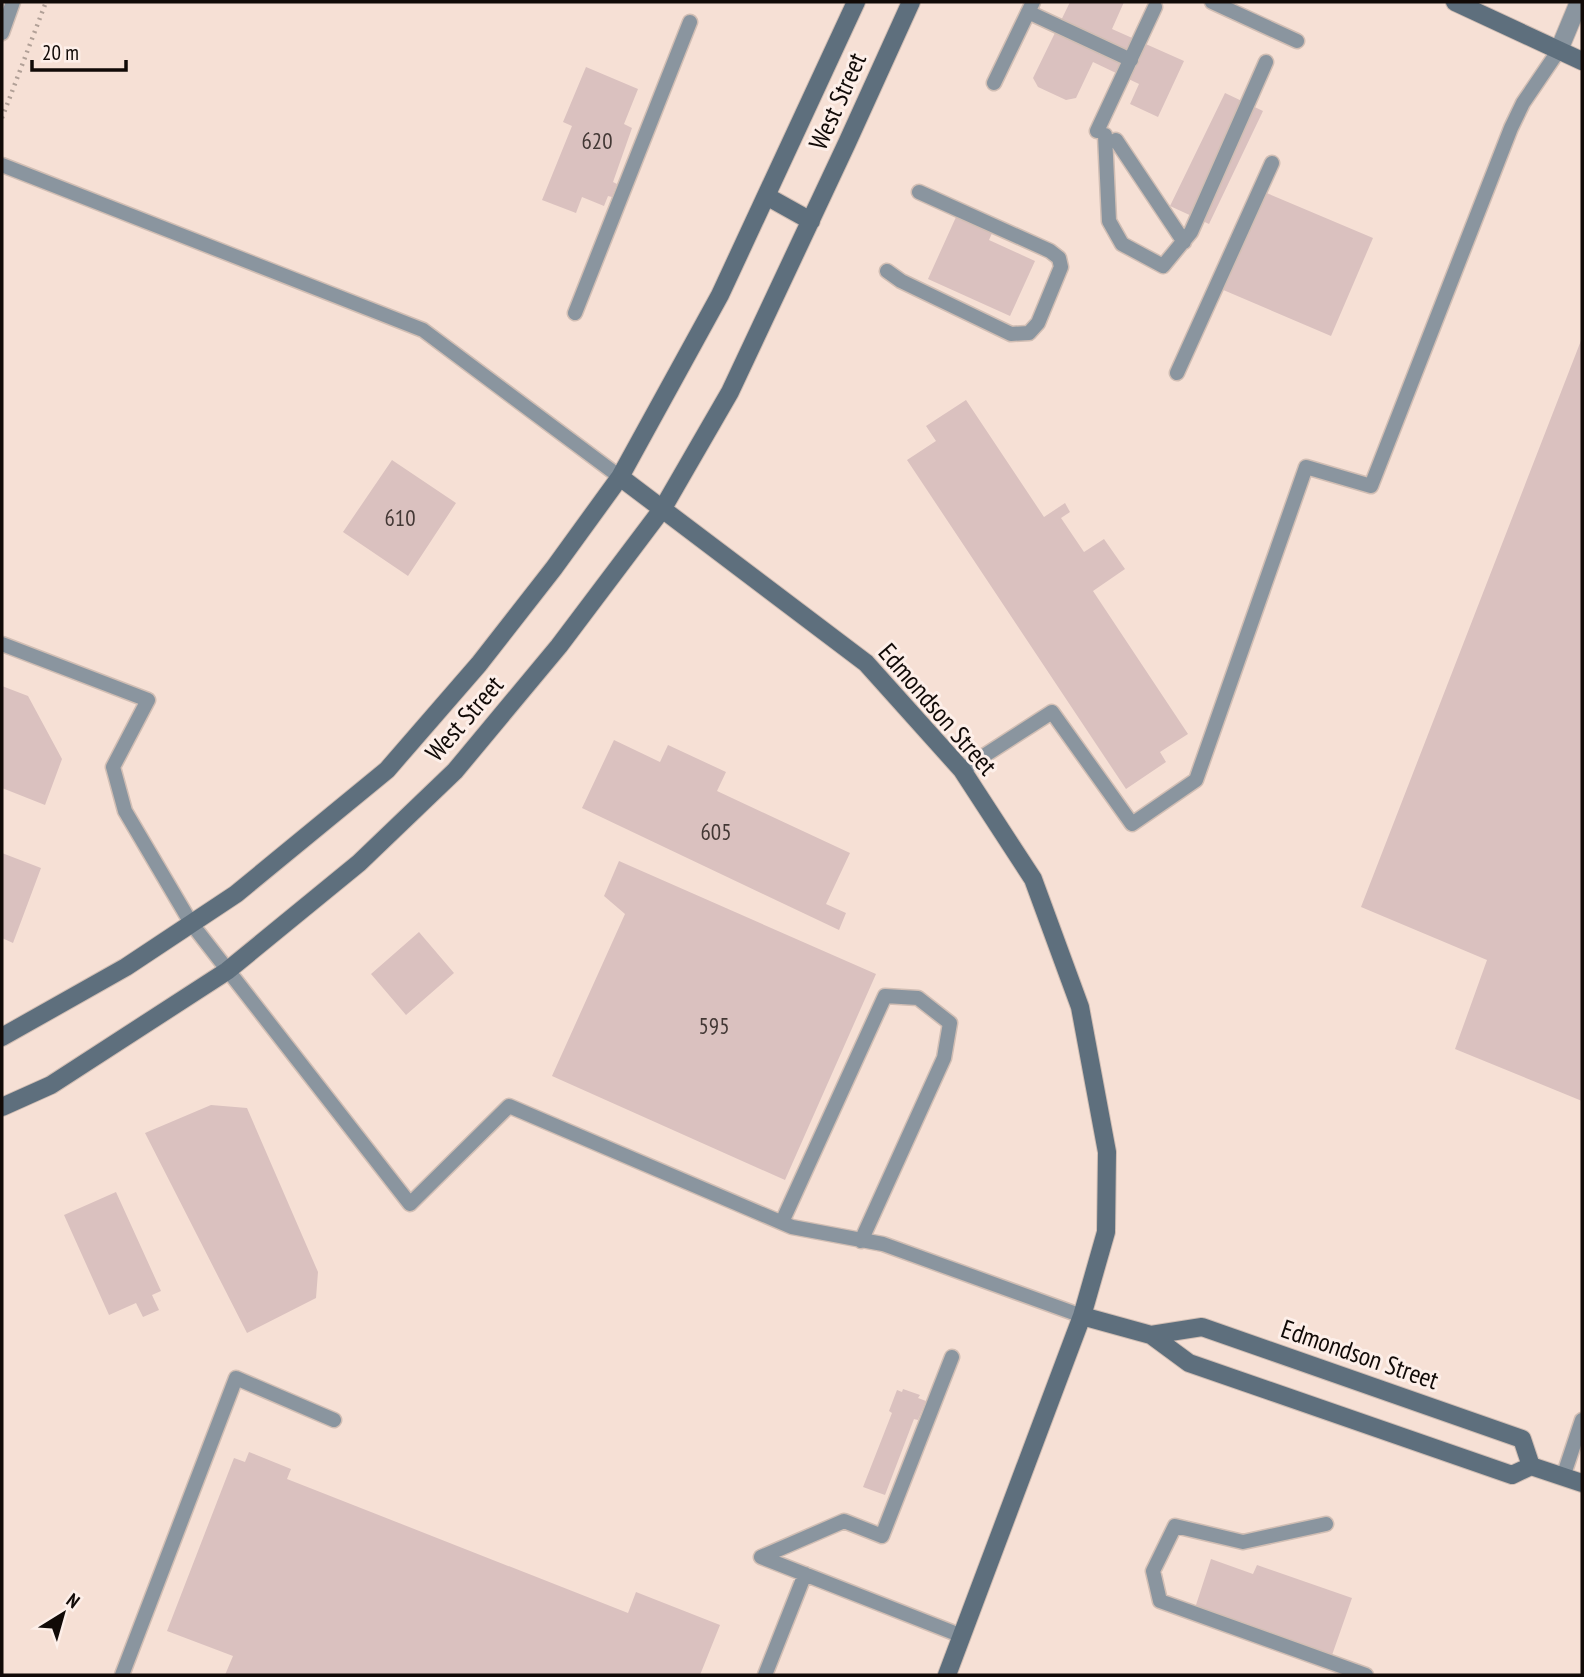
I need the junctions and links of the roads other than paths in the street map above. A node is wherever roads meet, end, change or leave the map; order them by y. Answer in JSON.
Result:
{"nodes":[{"id":1,"x":13,"y":2,"type":"edge"},
{"id":2,"x":856,"y":2,"type":"edge"},
{"id":3,"x":911,"y":2,"type":"edge"},
{"id":4,"x":1212,"y":2,"type":"edge"},
{"id":5,"x":1455,"y":2,"type":"edge"},
{"id":6,"x":1579,"y":2,"type":"edge"},
{"id":7,"x":1030,"y":7,"type":"edge"},
{"id":8,"x":1155,"y":8,"type":"dead end"},
{"id":9,"x":691,"y":22,"type":"dead end"},
{"id":10,"x":2,"y":33,"type":"edge"},
{"id":11,"x":1297,"y":41,"type":"dead end"},
{"id":12,"x":1559,"y":50,"type":"junction"},
{"id":13,"x":1131,"y":60,"type":"junction"},
{"id":14,"x":1582,"y":61,"type":"edge"},
{"id":15,"x":1266,"y":62,"type":"dead end"},
{"id":16,"x":994,"y":83,"type":"dead end"},
{"id":17,"x":1106,"y":135,"type":"junction"},
{"id":18,"x":1272,"y":163,"type":"dead end"},
{"id":19,"x":2,"y":165,"type":"edge"},
{"id":20,"x":919,"y":192,"type":"dead end"},
{"id":21,"x":768,"y":197,"type":"junction"},
{"id":22,"x":811,"y":221,"type":"junction"},
{"id":23,"x":1184,"y":242,"type":"junction"},
{"id":24,"x":887,"y":271,"type":"dead end"},
{"id":25,"x":575,"y":313,"type":"dead end"},
{"id":26,"x":1177,"y":373,"type":"dead end"},
{"id":27,"x":620,"y":477,"type":"junction"},
{"id":28,"x":663,"y":508,"type":"junction"},
{"id":29,"x":2,"y":644,"type":"edge"},
{"id":30,"x":962,"y":770,"type":"junction"},
{"id":31,"x":191,"y":923,"type":"junction"},
{"id":32,"x":227,"y":971,"type":"junction"},
{"id":33,"x":5,"y":1030,"type":"edge"},
{"id":34,"x":2,"y":1107,"type":"edge"},
{"id":35,"x":782,"y":1222,"type":"junction"},
{"id":36,"x":861,"y":1241,"type":"junction"},
{"id":37,"x":1082,"y":1316,"type":"junction"},
{"id":38,"x":1151,"y":1335,"type":"junction"},
{"id":39,"x":952,"y":1357,"type":"dead end"},
{"id":40,"x":334,"y":1420,"type":"dead end"},
{"id":41,"x":1582,"y":1420,"type":"edge"},
{"id":42,"x":1531,"y":1466,"type":"junction"},
{"id":43,"x":1563,"y":1477,"type":"junction"},
{"id":44,"x":1582,"y":1483,"type":"edge"},
{"id":45,"x":1326,"y":1524,"type":"dead end"},
{"id":46,"x":805,"y":1574,"type":"junction"},
{"id":47,"x":962,"y":1636,"type":"junction"},
{"id":48,"x":122,"y":1675,"type":"edge"},
{"id":49,"x":765,"y":1675,"type":"edge"},
{"id":50,"x":947,"y":1675,"type":"edge"},
{"id":51,"x":1366,"y":1675,"type":"edge"}],
"edges":[{"from":1,"to":10,"type":"lane"},
{"from":2,"to":21,"type":"main road","name":"West Street"},
{"from":3,"to":22,"type":"main road","name":"West Street"},
{"from":4,"to":11,"type":"lane"},
{"from":5,"to":12,"type":"main road"},
{"from":6,"to":12,"type":"street"},
{"from":7,"to":13,"type":"lane"},
{"from":7,"to":16,"type":"lane"},
{"from":8,"to":13,"type":"lane"},
{"from":9,"to":25,"type":"lane"},
{"from":12,"to":14,"type":"main road"},
{"from":12,"to":30,"type":"lane"},
{"from":13,"to":17,"type":"lane"},
{"from":15,"to":23,"type":"lane"},
{"from":17,"to":23,"type":"lane"},
{"from":17,"to":23,"type":"lane"},
{"from":18,"to":26,"type":"lane"},
{"from":19,"to":27,"type":"lane"},
{"from":20,"to":24,"type":"lane"},
{"from":21,"to":22,"type":"main road"},
{"from":21,"to":27,"type":"main road","name":"West Street"},
{"from":22,"to":28,"type":"main road","name":"West Street"},
{"from":27,"to":28,"type":"main road","name":"Edmondson Street"},
{"from":27,"to":31,"type":"main road","name":"West Street"},
{"from":28,"to":30,"type":"main road","name":"Edmondson Street"},
{"from":28,"to":32,"type":"main road","name":"West Street"},
{"from":29,"to":31,"type":"lane"},
{"from":30,"to":37,"type":"main road","name":"Edmondson Street"},
{"from":31,"to":32,"type":"lane"},
{"from":31,"to":33,"type":"main road","name":"West Street"},
{"from":32,"to":34,"type":"main road","name":"West Street"},
{"from":32,"to":35,"type":"lane"},
{"from":35,"to":36,"type":"lane"},
{"from":35,"to":36,"type":"lane"},
{"from":36,"to":37,"type":"lane"},
{"from":37,"to":38,"type":"main road","name":"Edmondson Street"},
{"from":37,"to":47,"type":"main road","name":"Edmondson Street"},
{"from":38,"to":42,"type":"main road","name":"Edmondson Street"},
{"from":38,"to":42,"type":"main road","name":"Edmondson Street"},
{"from":39,"to":46,"type":"lane"},
{"from":40,"to":48,"type":"lane"},
{"from":41,"to":43,"type":"lane"},
{"from":42,"to":43,"type":"main road","name":"Edmondson Street"},
{"from":43,"to":44,"type":"main road","name":"Edmondson Street"},
{"from":45,"to":51,"type":"lane"},
{"from":46,"to":47,"type":"lane"},
{"from":46,"to":49,"type":"lane"},
{"from":47,"to":50,"type":"main road","name":"Edmondson Street"}]}
